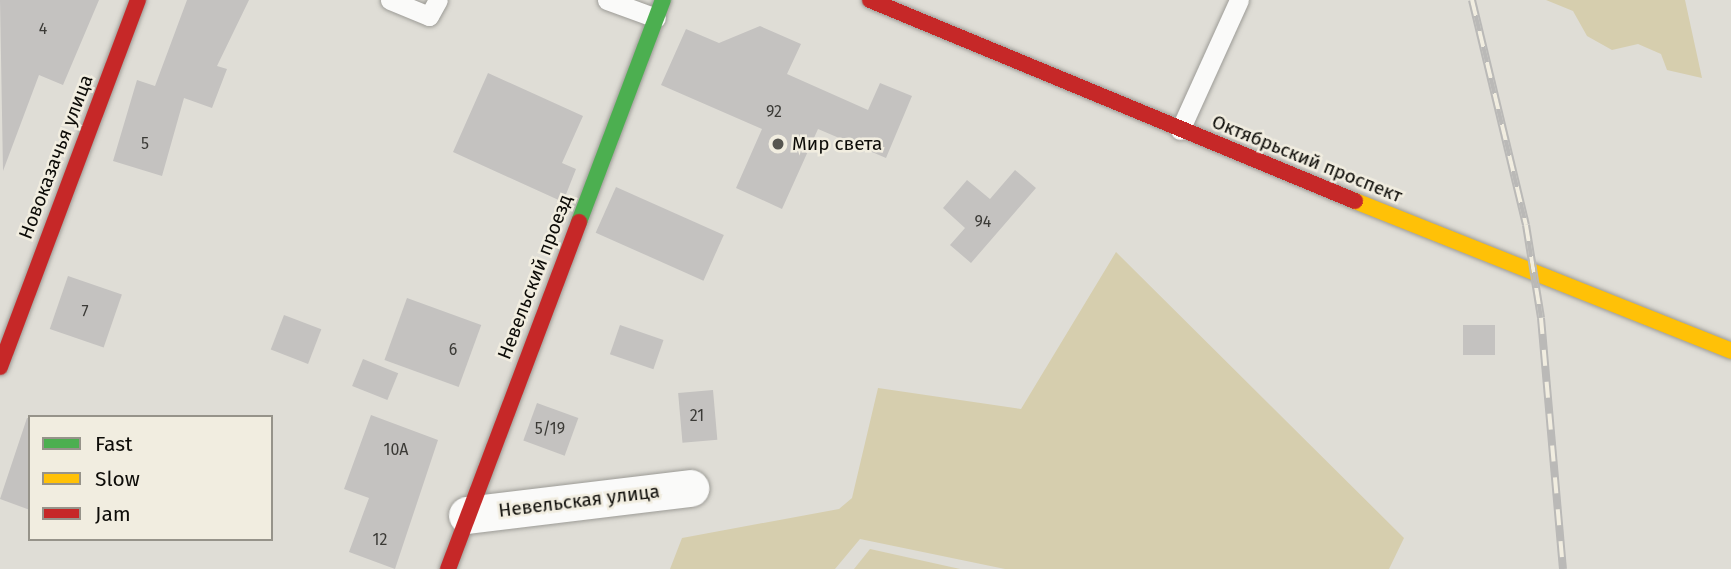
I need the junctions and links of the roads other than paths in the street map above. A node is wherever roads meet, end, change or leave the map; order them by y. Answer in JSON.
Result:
{"nodes":[{"id":1,"x":138,"y":0,"type":"edge"},
{"id":2,"x":390,"y":0,"type":"edge"},
{"id":3,"x":438,"y":0,"type":"edge"},
{"id":4,"x":607,"y":0,"type":"edge"},
{"id":5,"x":870,"y":0,"type":"edge"},
{"id":6,"x":1239,"y":0,"type":"edge"},
{"id":7,"x":660,"y":9,"type":"edge"},
{"id":8,"x":1180,"y":130,"type":"junction"},
{"id":9,"x":1731,"y":351,"type":"edge"},
{"id":10,"x":0,"y":367,"type":"edge"},
{"id":11,"x":690,"y":488,"type":"dead end"},
{"id":12,"x":467,"y":515,"type":"junction"},
{"id":13,"x":448,"y":569,"type":"edge"}],
"edges":[{"from":1,"to":10,"type":"street","name":"Новоказачья улица"},
{"from":2,"to":3,"type":"lane"},
{"from":4,"to":7,"type":"lane"},
{"from":5,"to":8,"type":"street","name":"Октябрьский проспект"},
{"from":6,"to":8,"type":"lane"},
{"from":7,"to":12,"type":"street","name":"Невельский проезд"},
{"from":8,"to":9,"type":"street","name":"Октябрьский проспект"},
{"from":11,"to":12,"type":"street","name":"Невельская улица"},
{"from":12,"to":13,"type":"street","name":"Невельский проезд"}]}
